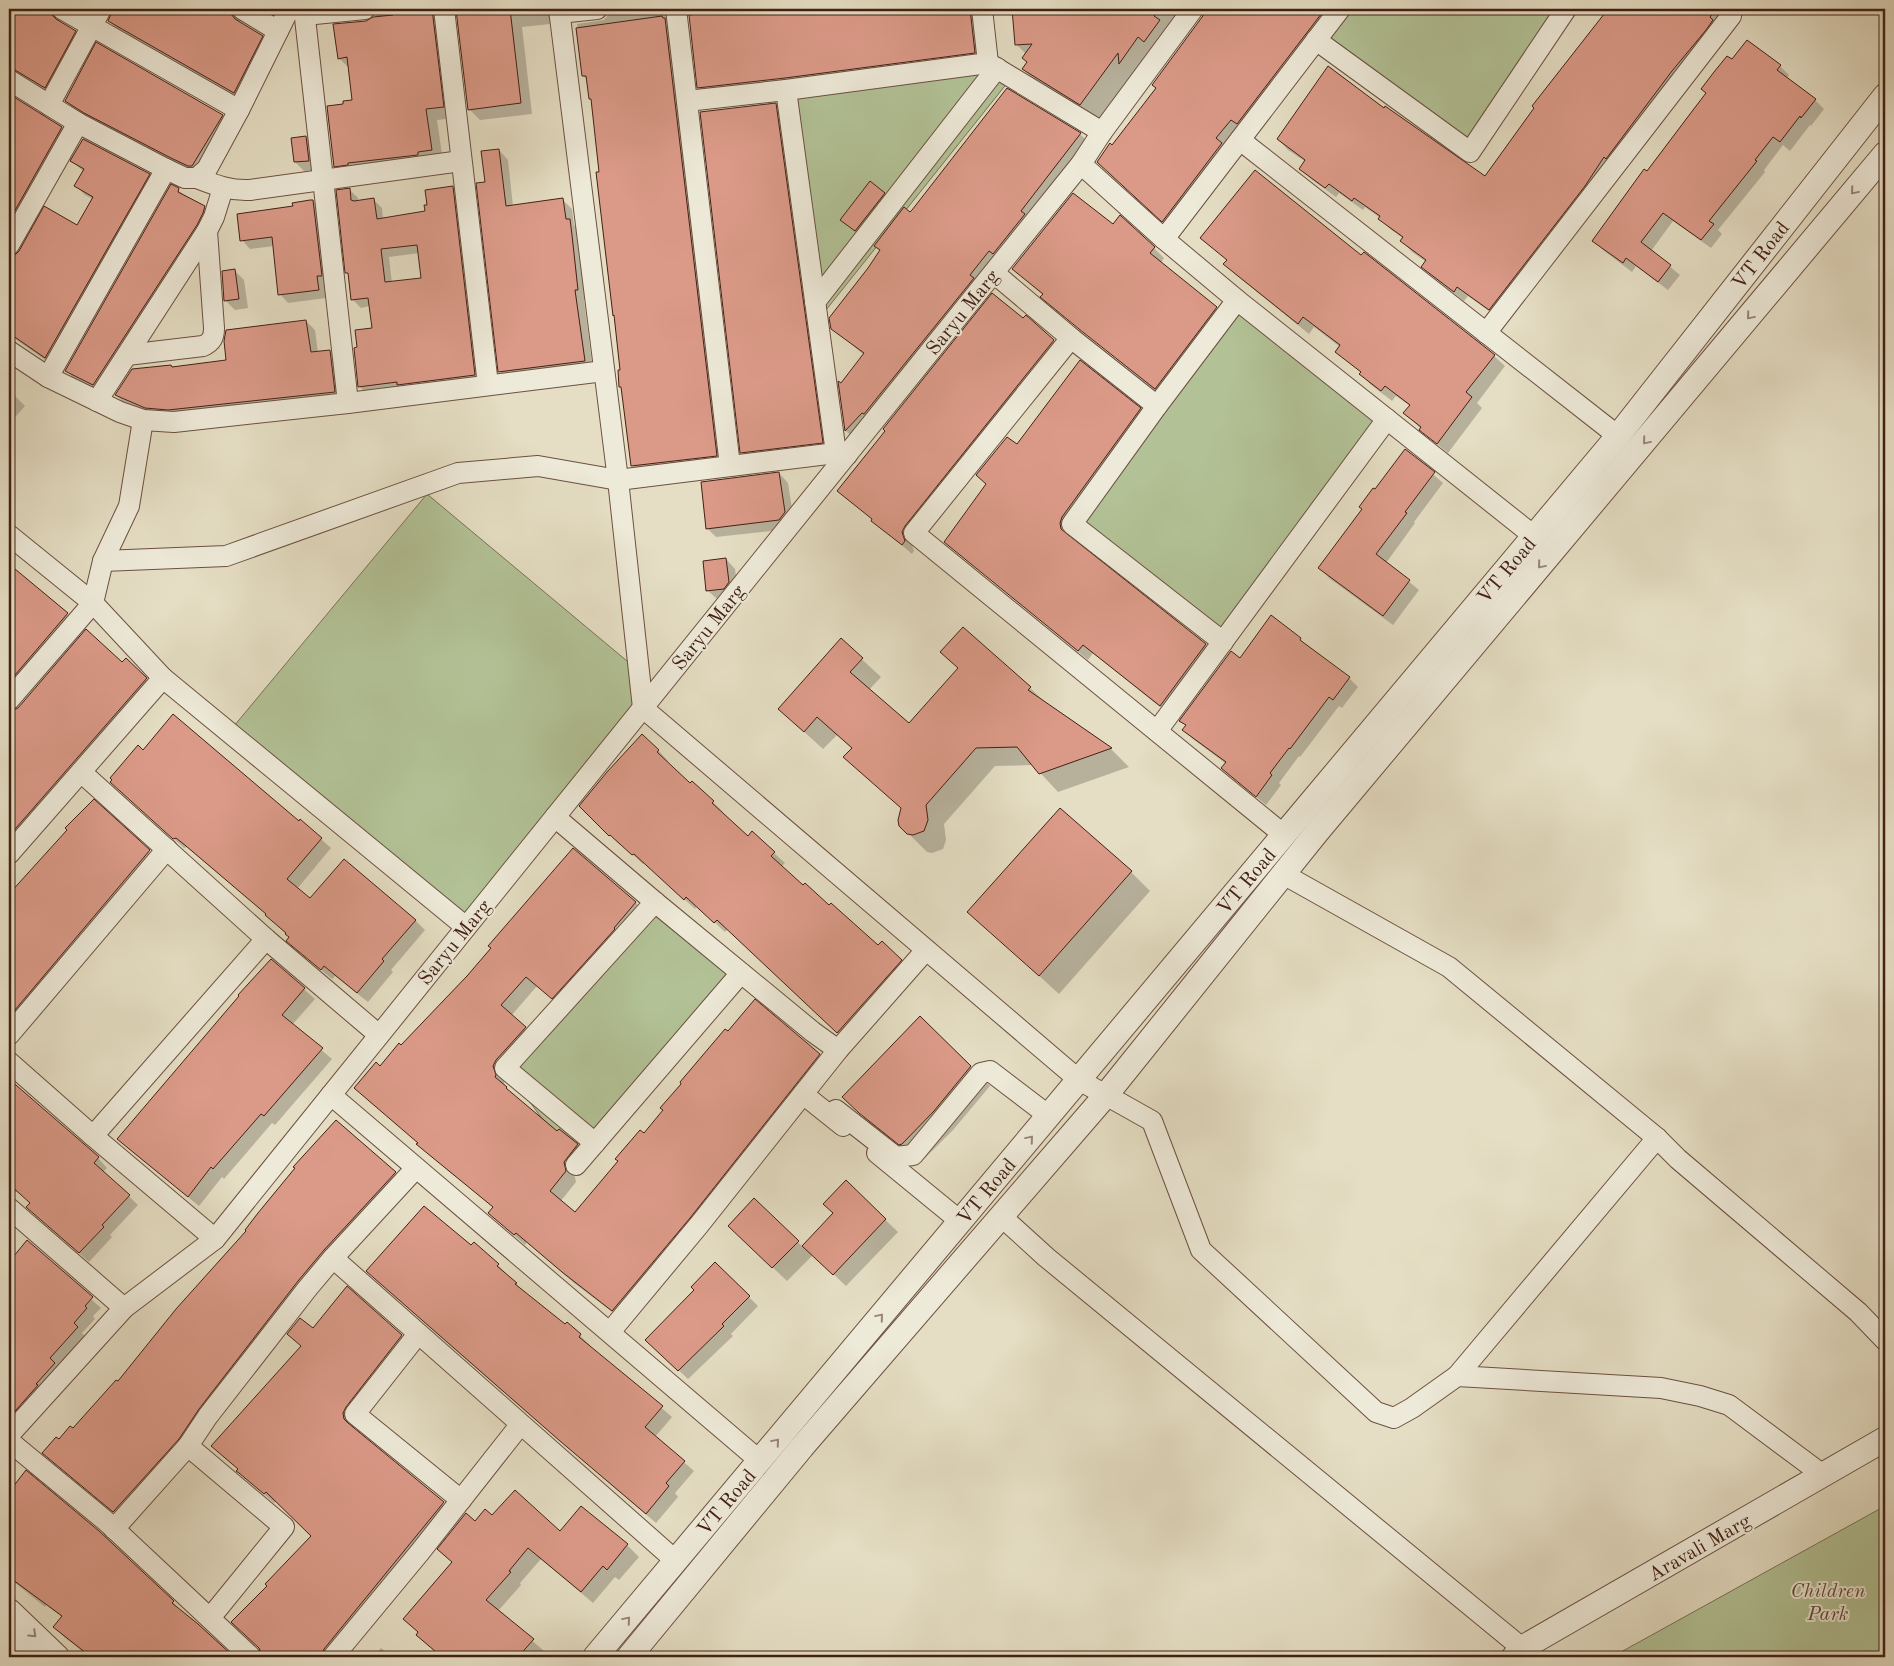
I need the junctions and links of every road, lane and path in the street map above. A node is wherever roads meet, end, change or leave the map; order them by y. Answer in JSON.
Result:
{"nodes":[{"id":1,"x":62,"y":9,"type":"edge"},
{"id":2,"x":242,"y":9,"type":"edge"},
{"id":3,"x":365,"y":9,"type":"edge"},
{"id":4,"x":444,"y":9,"type":"edge"},
{"id":5,"x":597,"y":9,"type":"edge"},
{"id":6,"x":676,"y":9,"type":"edge"},
{"id":7,"x":982,"y":9,"type":"edge"},
{"id":8,"x":1193,"y":9,"type":"edge"},
{"id":9,"x":1340,"y":9,"type":"edge"},
{"id":10,"x":1566,"y":9,"type":"edge"},
{"id":11,"x":1732,"y":9,"type":"edge"},
{"id":12,"x":299,"y":11,"type":"edge"},
{"id":13,"x":559,"y":11,"type":"edge"},
{"id":14,"x":96,"y":17,"type":"edge"},
{"id":15,"x":278,"y":31,"type":"junction"},
{"id":16,"x":1316,"y":40,"type":"junction"},
{"id":17,"x":993,"y":65,"type":"junction"},
{"id":18,"x":9,"y":80,"type":"edge"},
{"id":19,"x":786,"y":90,"type":"junction"},
{"id":20,"x":1885,"y":96,"type":"edge"},
{"id":21,"x":687,"y":101,"type":"junction"},
{"id":22,"x":49,"y":105,"type":"junction"},
{"id":23,"x":239,"y":110,"type":"junction"},
{"id":24,"x":78,"y":123,"type":"junction"},
{"id":25,"x":1102,"y":132,"type":"junction"},
{"id":26,"x":1240,"y":140,"type":"junction"},
{"id":27,"x":1885,"y":154,"type":"edge"},
{"id":28,"x":461,"y":161,"type":"junction"},
{"id":29,"x":1081,"y":164,"type":"junction"},
{"id":30,"x":166,"y":169,"type":"junction"},
{"id":31,"x":197,"y":178,"type":"junction"},
{"id":32,"x":323,"y":180,"type":"junction"},
{"id":33,"x":223,"y":188,"type":"junction"},
{"id":34,"x":206,"y":232,"type":"junction"},
{"id":35,"x":1164,"y":239,"type":"junction"},
{"id":36,"x":9,"y":245,"type":"edge"},
{"id":37,"x":994,"y":273,"type":"junction"},
{"id":38,"x":1237,"y":300,"type":"junction"},
{"id":39,"x":815,"y":302,"type":"junction"},
{"id":40,"x":1486,"y":333,"type":"junction"},
{"id":41,"x":1071,"y":338,"type":"junction"},
{"id":42,"x":9,"y":351,"type":"edge"},
{"id":43,"x":127,"y":355,"type":"junction"},
{"id":44,"x":604,"y":371,"type":"junction"},
{"id":45,"x":48,"y":377,"type":"junction"},
{"id":46,"x":488,"y":385,"type":"junction"},
{"id":47,"x":97,"y":401,"type":"junction"},
{"id":48,"x":348,"y":403,"type":"junction"},
{"id":49,"x":1157,"y":406,"type":"junction"},
{"id":50,"x":1386,"y":419,"type":"junction"},
{"id":51,"x":143,"y":420,"type":"junction"},
{"id":52,"x":1618,"y":436,"type":"junction"},
{"id":53,"x":841,"y":454,"type":"junction"},
{"id":54,"x":730,"y":466,"type":"junction"},
{"id":55,"x":618,"y":480,"type":"junction"},
{"id":56,"x":9,"y":535,"type":"edge"},
{"id":57,"x":1534,"y":536,"type":"junction"},
{"id":58,"x":103,"y":561,"type":"junction"},
{"id":59,"x":94,"y":603,"type":"junction"},
{"id":60,"x":1223,"y":642,"type":"junction"},
{"id":61,"x":163,"y":678,"type":"junction"},
{"id":62,"x":9,"y":700,"type":"edge"},
{"id":63,"x":643,"y":708,"type":"junction"},
{"id":64,"x":1157,"y":731,"type":"junction"},
{"id":65,"x":81,"y":772,"type":"junction"},
{"id":66,"x":555,"y":816,"type":"junction"},
{"id":67,"x":1284,"y":835,"type":"junction"},
{"id":68,"x":167,"y":849,"type":"junction"},
{"id":69,"x":9,"y":854,"type":"edge"},
{"id":70,"x":1283,"y":874,"type":"junction"},
{"id":71,"x":654,"y":902,"type":"junction"},
{"id":72,"x":466,"y":927,"type":"junction"},
{"id":73,"x":266,"y":938,"type":"junction"},
{"id":74,"x":926,"y":950,"type":"junction"},
{"id":75,"x":741,"y":973,"type":"junction"},
{"id":76,"x":9,"y":1035,"type":"edge"},
{"id":77,"x":379,"y":1035,"type":"junction"},
{"id":78,"x":838,"y":1050,"type":"junction"},
{"id":79,"x":9,"y":1062,"type":"edge"},
{"id":80,"x":1079,"y":1080,"type":"junction"},
{"id":81,"x":803,"y":1094,"type":"junction"},
{"id":82,"x":1106,"y":1095,"type":"junction"},
{"id":83,"x":330,"y":1096,"type":"junction"},
{"id":84,"x":836,"y":1110,"type":"dead end"},
{"id":85,"x":1048,"y":1116,"type":"junction"},
{"id":86,"x":93,"y":1136,"type":"junction"},
{"id":87,"x":1657,"y":1138,"type":"junction"},
{"id":88,"x":595,"y":1143,"type":"junction"},
{"id":89,"x":576,"y":1165,"type":"dead end"},
{"id":90,"x":416,"y":1168,"type":"junction"},
{"id":91,"x":1001,"y":1216,"type":"junction"},
{"id":92,"x":12,"y":1219,"type":"edge"},
{"id":93,"x":960,"y":1221,"type":"junction"},
{"id":94,"x":215,"y":1239,"type":"junction"},
{"id":95,"x":333,"y":1258,"type":"junction"},
{"id":96,"x":124,"y":1308,"type":"junction"},
{"id":97,"x":610,"y":1332,"type":"junction"},
{"id":98,"x":418,"y":1334,"type":"junction"},
{"id":99,"x":1885,"y":1340,"type":"edge"},
{"id":100,"x":1457,"y":1376,"type":"junction"},
{"id":101,"x":520,"y":1425,"type":"junction"},
{"id":102,"x":9,"y":1435,"type":"edge"},
{"id":103,"x":1885,"y":1439,"type":"edge"},
{"id":104,"x":9,"y":1441,"type":"edge"},
{"id":105,"x":188,"y":1446,"type":"junction"},
{"id":106,"x":760,"y":1461,"type":"junction"},
{"id":107,"x":1822,"y":1476,"type":"junction"},
{"id":108,"x":461,"y":1500,"type":"junction"},
{"id":109,"x":114,"y":1529,"type":"junction"},
{"id":110,"x":676,"y":1561,"type":"junction"},
{"id":111,"x":9,"y":1611,"type":"edge"},
{"id":112,"x":210,"y":1618,"type":"junction"},
{"id":113,"x":9,"y":1642,"type":"edge"},
{"id":114,"x":1518,"y":1653,"type":"edge"},
{"id":115,"x":25,"y":1657,"type":"edge"},
{"id":116,"x":57,"y":1657,"type":"edge"},
{"id":117,"x":251,"y":1657,"type":"edge"},
{"id":118,"x":333,"y":1657,"type":"edge"},
{"id":119,"x":595,"y":1657,"type":"edge"},
{"id":120,"x":630,"y":1657,"type":"edge"}],
"edges":[{"from":1,"to":14,"type":"street"},
{"from":2,"to":15,"type":"street"},
{"from":3,"to":12,"type":"street"},
{"from":4,"to":28,"type":"street"},
{"from":5,"to":13,"type":"street"},
{"from":6,"to":21,"type":"street"},
{"from":7,"to":17,"type":"street"},
{"from":8,"to":25,"type":"street","name":"Saryu Marg"},
{"from":9,"to":16,"type":"street"},
{"from":10,"to":16,"type":"street"},
{"from":11,"to":40,"type":"street"},
{"from":12,"to":15,"type":"street"},
{"from":12,"to":32,"type":"street"},
{"from":13,"to":44,"type":"street"},
{"from":14,"to":22,"type":"street"},
{"from":14,"to":23,"type":"street"},
{"from":15,"to":23,"type":"street"},
{"from":16,"to":26,"type":"street"},
{"from":17,"to":19,"type":"street"},
{"from":17,"to":25,"type":"street"},
{"from":17,"to":39,"type":"street"},
{"from":18,"to":22,"type":"street"},
{"from":19,"to":21,"type":"street"},
{"from":19,"to":39,"type":"street"},
{"from":20,"to":52,"type":"street","name":"VT Road"},
{"from":21,"to":54,"type":"street"},
{"from":22,"to":24,"type":"street"},
{"from":23,"to":31,"type":"street"},
{"from":24,"to":30,"type":"street"},
{"from":24,"to":36,"type":"street"},
{"from":25,"to":29,"type":"street","name":"Saryu Marg"},
{"from":26,"to":35,"type":"street"},
{"from":26,"to":40,"type":"street"},
{"from":27,"to":70,"type":"street","name":"VT Road","one_way":true},
{"from":28,"to":32,"type":"street"},
{"from":28,"to":46,"type":"street"},
{"from":29,"to":35,"type":"street"},
{"from":29,"to":37,"type":"street","name":"Saryu Marg"},
{"from":30,"to":31,"type":"street"},
{"from":30,"to":45,"type":"street"},
{"from":31,"to":33,"type":"street"},
{"from":32,"to":33,"type":"street"},
{"from":32,"to":48,"type":"street"},
{"from":33,"to":34,"type":"street"},
{"from":34,"to":43,"type":"street"},
{"from":34,"to":43,"type":"street"},
{"from":35,"to":38,"type":"street"},
{"from":37,"to":41,"type":"street"},
{"from":37,"to":53,"type":"street","name":"Saryu Marg"},
{"from":38,"to":49,"type":"street"},
{"from":38,"to":50,"type":"street"},
{"from":39,"to":53,"type":"street"},
{"from":40,"to":52,"type":"street"},
{"from":41,"to":49,"type":"street"},
{"from":41,"to":64,"type":"street"},
{"from":42,"to":45,"type":"street"},
{"from":43,"to":47,"type":"street"},
{"from":44,"to":46,"type":"street"},
{"from":44,"to":55,"type":"street"},
{"from":45,"to":47,"type":"street"},
{"from":46,"to":48,"type":"street"},
{"from":47,"to":51,"type":"street"},
{"from":48,"to":51,"type":"street"},
{"from":49,"to":60,"type":"street"},
{"from":50,"to":57,"type":"street"},
{"from":50,"to":60,"type":"street"},
{"from":51,"to":58,"type":"street"},
{"from":52,"to":57,"type":"street","name":"VT Road"},
{"from":53,"to":54,"type":"street"},
{"from":53,"to":63,"type":"street","name":"Saryu Marg"},
{"from":54,"to":55,"type":"street"},
{"from":55,"to":58,"type":"street"},
{"from":55,"to":63,"type":"street"},
{"from":56,"to":59,"type":"street"},
{"from":57,"to":67,"type":"street","name":"VT Road"},
{"from":58,"to":59,"type":"street"},
{"from":59,"to":61,"type":"street"},
{"from":59,"to":62,"type":"street"},
{"from":60,"to":64,"type":"street"},
{"from":61,"to":65,"type":"street"},
{"from":61,"to":72,"type":"street"},
{"from":63,"to":66,"type":"street","name":"Saryu Marg"},
{"from":63,"to":74,"type":"street"},
{"from":64,"to":67,"type":"street"},
{"from":65,"to":68,"type":"street"},
{"from":65,"to":69,"type":"street"},
{"from":66,"to":71,"type":"street"},
{"from":66,"to":72,"type":"street","name":"Saryu Marg"},
{"from":67,"to":80,"type":"street","name":"VT Road"},
{"from":68,"to":73,"type":"street"},
{"from":68,"to":76,"type":"street"},
{"from":70,"to":82,"type":"street","name":"VT Road"},
{"from":70,"to":87,"type":"street"},
{"from":71,"to":75,"type":"street"},
{"from":71,"to":88,"type":"street"},
{"from":72,"to":77,"type":"street","name":"Saryu Marg"},
{"from":73,"to":77,"type":"street"},
{"from":73,"to":86,"type":"street"},
{"from":74,"to":78,"type":"street"},
{"from":74,"to":80,"type":"street"},
{"from":75,"to":78,"type":"street"},
{"from":75,"to":88,"type":"street"},
{"from":77,"to":83,"type":"street","name":"Saryu Marg"},
{"from":78,"to":81,"type":"street"},
{"from":79,"to":86,"type":"street"},
{"from":80,"to":82,"type":"street"},
{"from":80,"to":85,"type":"street","name":"VT Road"},
{"from":81,"to":93,"type":"street"},
{"from":81,"to":97,"type":"street"},
{"from":82,"to":91,"type":"street","name":"VT Road"},
{"from":82,"to":100,"type":"street"},
{"from":83,"to":90,"type":"street"},
{"from":83,"to":94,"type":"street","name":"Saryu Marg"},
{"from":84,"to":85,"type":"street"},
{"from":93,"to":85,"type":"street","name":"VT Road","one_way":true},
{"from":86,"to":94,"type":"street"},
{"from":87,"to":99,"type":"street"},
{"from":87,"to":100,"type":"street"},
{"from":88,"to":89,"type":"street"},
{"from":90,"to":95,"type":"street"},
{"from":90,"to":97,"type":"street"},
{"from":91,"to":114,"type":"street"},
{"from":91,"to":120,"type":"street","name":"VT Road"},
{"from":92,"to":96,"type":"street"},
{"from":106,"to":93,"type":"street","name":"VT Road","one_way":true},
{"from":94,"to":96,"type":"street","name":"Saryu Marg"},
{"from":95,"to":98,"type":"street"},
{"from":95,"to":105,"type":"street"},
{"from":96,"to":102,"type":"street","name":"Saryu Marg"},
{"from":97,"to":106,"type":"street"},
{"from":98,"to":101,"type":"street"},
{"from":98,"to":108,"type":"street"},
{"from":100,"to":107,"type":"street"},
{"from":101,"to":108,"type":"street"},
{"from":101,"to":110,"type":"street"},
{"from":103,"to":107,"type":"street","name":"Aravali Marg"},
{"from":104,"to":109,"type":"street"},
{"from":105,"to":109,"type":"street"},
{"from":105,"to":112,"type":"street"},
{"from":106,"to":110,"type":"street","name":"VT Road"},
{"from":107,"to":114,"type":"street","name":"Aravali Marg"},
{"from":108,"to":118,"type":"street"},
{"from":109,"to":112,"type":"street"},
{"from":119,"to":110,"type":"street","name":"VT Road","one_way":true},
{"from":111,"to":116,"type":"street","one_way":true},
{"from":112,"to":117,"type":"street"},
{"from":113,"to":115,"type":"street"}]}
